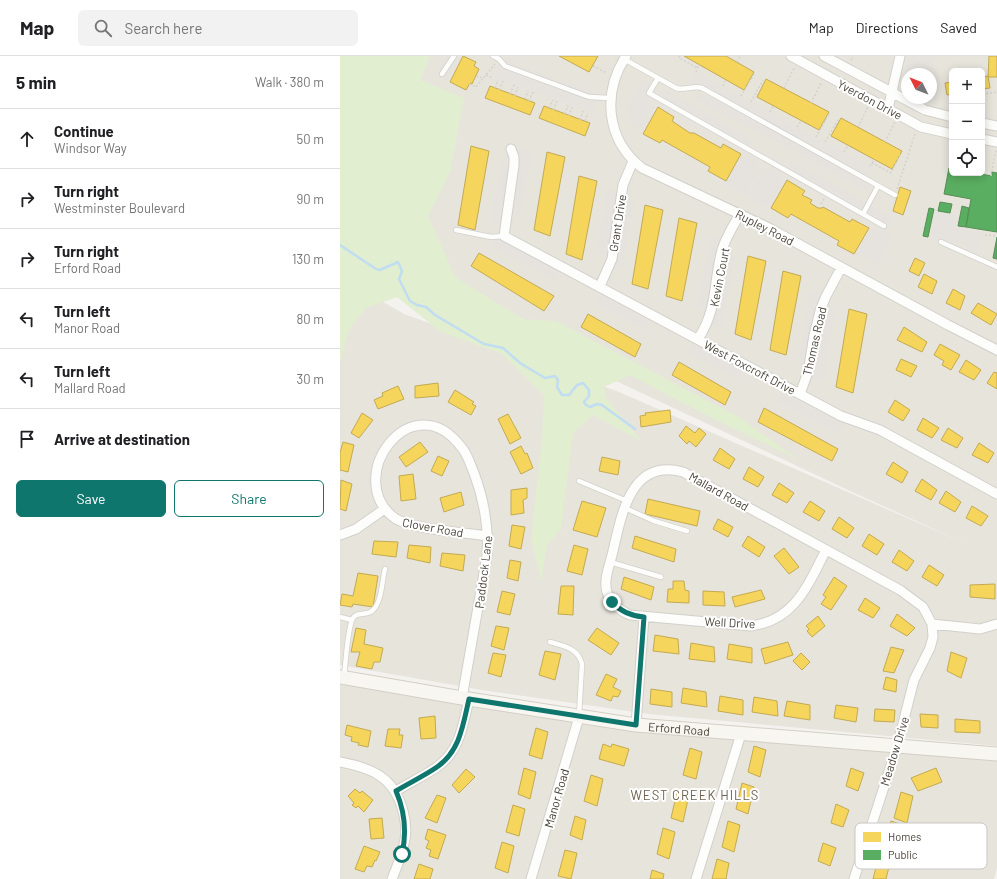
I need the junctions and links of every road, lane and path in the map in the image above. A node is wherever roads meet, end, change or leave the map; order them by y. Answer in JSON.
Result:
{"nodes":[{"id":1,"x":454,"y":56,"type":"edge"},
{"id":2,"x":493,"y":56,"type":"edge"},
{"id":3,"x":680,"y":56,"type":"edge"},
{"id":4,"x":740,"y":56,"type":"edge"},
{"id":5,"x":791,"y":56,"type":"edge"},
{"id":6,"x":824,"y":56,"type":"edge"},
{"id":7,"x":900,"y":56,"type":"edge"},
{"id":8,"x":625,"y":57,"type":"edge"},
{"id":9,"x":737,"y":62,"type":"dead end"},
{"id":10,"x":495,"y":64,"type":"dead end"},
{"id":11,"x":700,"y":64,"type":"dead end"},
{"id":12,"x":593,"y":66,"type":"dead end"},
{"id":13,"x":794,"y":67,"type":"dead end"},
{"id":14,"x":698,"y":68,"type":"junction"},
{"id":15,"x":696,"y":72,"type":"dead end"},
{"id":16,"x":607,"y":73,"type":"dead end"},
{"id":17,"x":442,"y":74,"type":"dead end"},
{"id":18,"x":754,"y":74,"type":"dead end"},
{"id":19,"x":486,"y":75,"type":"junction"},
{"id":20,"x":476,"y":76,"type":"dead end"},
{"id":21,"x":483,"y":78,"type":"junction"},
{"id":22,"x":493,"y":78,"type":"dead end"},
{"id":23,"x":658,"y":78,"type":"junction"},
{"id":24,"x":726,"y":79,"type":"dead end"},
{"id":25,"x":498,"y":80,"type":"dead end"},
{"id":26,"x":764,"y":80,"type":"dead end"},
{"id":27,"x":502,"y":81,"type":"dead end"},
{"id":28,"x":822,"y":82,"type":"dead end"},
{"id":29,"x":469,"y":84,"type":"dead end"},
{"id":30,"x":514,"y":85,"type":"dead end"},
{"id":31,"x":723,"y":86,"type":"dead end"},
{"id":32,"x":518,"y":87,"type":"dead end"},
{"id":33,"x":495,"y":88,"type":"dead end"},
{"id":34,"x":784,"y":88,"type":"dead end"},
{"id":35,"x":499,"y":90,"type":"dead end"},
{"id":36,"x":528,"y":91,"type":"dead end"},
{"id":37,"x":533,"y":92,"type":"dead end"},
{"id":38,"x":891,"y":92,"type":"junction"},
{"id":39,"x":997,"y":92,"type":"edge"},
{"id":40,"x":510,"y":94,"type":"dead end"},
{"id":41,"x":985,"y":94,"type":"edge"},
{"id":42,"x":515,"y":96,"type":"dead end"},
{"id":43,"x":741,"y":96,"type":"dead end"},
{"id":44,"x":610,"y":98,"type":"junction"},
{"id":45,"x":525,"y":99,"type":"dead end"},
{"id":46,"x":552,"y":100,"type":"dead end"},
{"id":47,"x":530,"y":101,"type":"dead end"},
{"id":48,"x":556,"y":101,"type":"dead end"},
{"id":49,"x":751,"y":102,"type":"dead end"},
{"id":50,"x":811,"y":103,"type":"dead end"},
{"id":51,"x":568,"y":105,"type":"dead end"},
{"id":52,"x":773,"y":106,"type":"dead end"},
{"id":53,"x":572,"y":107,"type":"dead end"},
{"id":54,"x":868,"y":107,"type":"dead end"},
{"id":55,"x":549,"y":108,"type":"dead end"},
{"id":56,"x":888,"y":109,"type":"junction"},
{"id":57,"x":553,"y":110,"type":"dead end"},
{"id":58,"x":583,"y":111,"type":"dead end"},
{"id":59,"x":770,"y":112,"type":"dead end"},
{"id":60,"x":588,"y":113,"type":"dead end"},
{"id":61,"x":565,"y":114,"type":"dead end"},
{"id":62,"x":829,"y":114,"type":"dead end"},
{"id":63,"x":569,"y":116,"type":"dead end"},
{"id":64,"x":949,"y":116,"type":"edge"},
{"id":65,"x":580,"y":120,"type":"dead end"},
{"id":66,"x":838,"y":120,"type":"dead end"},
{"id":67,"x":585,"y":121,"type":"dead end"},
{"id":68,"x":801,"y":121,"type":"dead end"},
{"id":69,"x":896,"y":122,"type":"dead end"},
{"id":70,"x":985,"y":124,"type":"edge"},
{"id":71,"x":997,"y":126,"type":"edge"},
{"id":72,"x":797,"y":127,"type":"dead end"},
{"id":73,"x":858,"y":127,"type":"dead end"},
{"id":74,"x":917,"y":130,"type":"dead end"},
{"id":75,"x":949,"y":133,"type":"edge"},
{"id":76,"x":816,"y":137,"type":"dead end"},
{"id":77,"x":985,"y":140,"type":"edge"},
{"id":78,"x":825,"y":142,"type":"dead end"},
{"id":79,"x":885,"y":142,"type":"dead end"},
{"id":80,"x":997,"y":142,"type":"edge"},
{"id":81,"x":848,"y":145,"type":"dead end"},
{"id":82,"x":997,"y":146,"type":"edge"},
{"id":83,"x":511,"y":149,"type":"dead end"},
{"id":84,"x":844,"y":152,"type":"dead end"},
{"id":85,"x":901,"y":153,"type":"dead end"},
{"id":86,"x":874,"y":159,"type":"dead end"},
{"id":87,"x":633,"y":161,"type":"junction"},
{"id":88,"x":872,"y":163,"type":"junction"},
{"id":89,"x":870,"y":166,"type":"dead end"},
{"id":90,"x":992,"y":170,"type":"junction"},
{"id":91,"x":997,"y":171,"type":"edge"},
{"id":92,"x":991,"y":176,"type":"dead end"},
{"id":93,"x":878,"y":186,"type":"junction"},
{"id":94,"x":895,"y":195,"type":"joint"},
{"id":95,"x":825,"y":198,"type":"dead end"},
{"id":96,"x":821,"y":204,"type":"dead end"},
{"id":97,"x":740,"y":214,"type":"junction"},
{"id":98,"x":863,"y":214,"type":"junction"},
{"id":99,"x":884,"y":226,"type":"dead end"},
{"id":100,"x":456,"y":230,"type":"dead end"},
{"id":101,"x":985,"y":235,"type":"dead end"},
{"id":102,"x":504,"y":236,"type":"junction"},
{"id":103,"x":997,"y":236,"type":"edge"},
{"id":104,"x":941,"y":242,"type":"dead end"},
{"id":105,"x":997,"y":267,"type":"edge"},
{"id":106,"x":842,"y":268,"type":"junction"},
{"id":107,"x":600,"y":286,"type":"junction"},
{"id":108,"x":698,"y":339,"type":"junction"},
{"id":109,"x":997,"y":350,"type":"edge"},
{"id":110,"x":800,"y":394,"type":"junction"},
{"id":111,"x":579,"y":481,"type":"dead end"},
{"id":112,"x":997,"y":494,"type":"edge"},
{"id":113,"x":626,"y":504,"type":"junction"},
{"id":114,"x":383,"y":510,"type":"junction"},
{"id":115,"x":687,"y":531,"type":"dead end"},
{"id":116,"x":340,"y":535,"type":"edge"},
{"id":117,"x":488,"y":536,"type":"junction"},
{"id":118,"x":826,"y":550,"type":"junction"},
{"id":119,"x":610,"y":562,"type":"junction"},
{"id":120,"x":385,"y":569,"type":"dead end"},
{"id":121,"x":661,"y":577,"type":"dead end"},
{"id":122,"x":340,"y":617,"type":"edge"},
{"id":123,"x":644,"y":617,"type":"junction"},
{"id":124,"x":352,"y":620,"type":"junction"},
{"id":125,"x":932,"y":624,"type":"junction"},
{"id":126,"x":997,"y":624,"type":"edge"},
{"id":127,"x":550,"y":642,"type":"dead end"},
{"id":128,"x":342,"y":677,"type":"edge"},
{"id":129,"x":466,"y":699,"type":"junction"},
{"id":130,"x":579,"y":717,"type":"junction"},
{"id":131,"x":636,"y":725,"type":"junction"},
{"id":132,"x":741,"y":734,"type":"junction"},
{"id":133,"x":897,"y":747,"type":"junction"},
{"id":134,"x":997,"y":754,"type":"edge"},
{"id":135,"x":340,"y":762,"type":"edge"},
{"id":136,"x":396,"y":791,"type":"junction"},
{"id":137,"x":872,"y":823,"type":"edge"},
{"id":138,"x":857,"y":869,"type":"edge"},
{"id":139,"x":392,"y":879,"type":"edge"},
{"id":140,"x":532,"y":879,"type":"edge"},
{"id":141,"x":696,"y":879,"type":"edge"},
{"id":142,"x":854,"y":879,"type":"edge"}],
"edges":[{"from":1,"to":17,"type":"lane"},
{"from":2,"to":44,"type":"lane"},
{"from":3,"to":14,"type":"path"},
{"from":4,"to":9,"type":"path"},
{"from":5,"to":56,"type":"street","name":"Yverdon Drive"},
{"from":6,"to":38,"type":"street","name":"Yverdon Drive"},
{"from":7,"to":38,"type":"street"},
{"from":8,"to":23,"type":"lane"},
{"from":8,"to":44,"type":"street","name":"Rupley Road"},
{"from":10,"to":19,"type":"path"},
{"from":11,"to":14,"type":"path"},
{"from":12,"to":16,"type":"path"},
{"from":13,"to":34,"type":"path"},
{"from":14,"to":15,"type":"path"},
{"from":18,"to":43,"type":"path"},
{"from":19,"to":21,"type":"path"},
{"from":19,"to":22,"type":"path"},
{"from":20,"to":21,"type":"path"},
{"from":21,"to":29,"type":"path"},
{"from":23,"to":93,"type":"lane"},
{"from":23,"to":98,"type":"lane"},
{"from":24,"to":31,"type":"path"},
{"from":25,"to":33,"type":"path"},
{"from":26,"to":49,"type":"path"},
{"from":27,"to":35,"type":"path"},
{"from":28,"to":50,"type":"path"},
{"from":30,"to":40,"type":"path"},
{"from":32,"to":42,"type":"path"},
{"from":36,"to":45,"type":"path"},
{"from":37,"to":47,"type":"path"},
{"from":38,"to":56,"type":"street"},
{"from":38,"to":64,"type":"street","name":"Yverdon Drive"},
{"from":39,"to":41,"type":"path"},
{"from":44,"to":87,"type":"street","name":"Rupley Road"},
{"from":46,"to":55,"type":"path"},
{"from":48,"to":57,"type":"path"},
{"from":51,"to":61,"type":"path"},
{"from":52,"to":59,"type":"path"},
{"from":53,"to":63,"type":"path"},
{"from":54,"to":73,"type":"path"},
{"from":56,"to":75,"type":"street","name":"Yverdon Drive"},
{"from":58,"to":65,"type":"path"},
{"from":60,"to":67,"type":"path"},
{"from":62,"to":76,"type":"path"},
{"from":66,"to":78,"type":"path"},
{"from":68,"to":72,"type":"path"},
{"from":69,"to":79,"type":"path"},
{"from":70,"to":71,"type":"street"},
{"from":74,"to":94,"type":"path"},
{"from":77,"to":80,"type":"street"},
{"from":81,"to":84,"type":"path"},
{"from":82,"to":90,"type":"path"},
{"from":83,"to":102,"type":"street"},
{"from":85,"to":88,"type":"path"},
{"from":86,"to":88,"type":"path"},
{"from":87,"to":97,"type":"street","name":"Rupley Road"},
{"from":87,"to":107,"type":"street","name":"Grant Drive"},
{"from":88,"to":89,"type":"path"},
{"from":90,"to":91,"type":"path"},
{"from":90,"to":92,"type":"path"},
{"from":93,"to":94,"type":"lane"},
{"from":93,"to":98,"type":"lane"},
{"from":95,"to":96,"type":"path"},
{"from":97,"to":106,"type":"street","name":"Rupley Road"},
{"from":97,"to":108,"type":"street","name":"Kevin Court"},
{"from":98,"to":99,"type":"lane"},
{"from":100,"to":102,"type":"lane"},
{"from":101,"to":103,"type":"path"},
{"from":102,"to":107,"type":"street","name":"West Foxcroft Drive"},
{"from":104,"to":105,"type":"lane"},
{"from":106,"to":109,"type":"street","name":"Rupley Road"},
{"from":106,"to":110,"type":"street","name":"Thomas Road"},
{"from":107,"to":108,"type":"street","name":"West Foxcroft Drive"},
{"from":108,"to":110,"type":"street","name":"West Foxcroft Drive"},
{"from":110,"to":112,"type":"street","name":"West Foxcroft Drive"},
{"from":111,"to":113,"type":"lane"},
{"from":113,"to":115,"type":"lane"},
{"from":113,"to":118,"type":"street","name":"Mallard Road"},
{"from":113,"to":119,"type":"street","name":"Mallard Road"},
{"from":114,"to":116,"type":"street"},
{"from":114,"to":117,"type":"street","name":"Clover Road"},
{"from":114,"to":117,"type":"street","name":"Paddock Lane"},
{"from":117,"to":129,"type":"street","name":"Paddock Lane"},
{"from":118,"to":123,"type":"street","name":"Well Drive"},
{"from":118,"to":125,"type":"street","name":"Mallard Road"},
{"from":119,"to":121,"type":"lane"},
{"from":119,"to":123,"type":"street","name":"Mallard Road"},
{"from":120,"to":124,"type":"lane"},
{"from":122,"to":124,"type":"lane"},
{"from":123,"to":131,"type":"street"},
{"from":124,"to":128,"type":"lane"},
{"from":125,"to":126,"type":"street"},
{"from":125,"to":133,"type":"street","name":"Meadow Drive"},
{"from":127,"to":130,"type":"lane"},
{"from":128,"to":129,"type":"street","name":"Erford Road"},
{"from":129,"to":130,"type":"street","name":"Erford Road"},
{"from":129,"to":136,"type":"street","name":"Paddock Lane"},
{"from":130,"to":131,"type":"street","name":"Erford Road"},
{"from":130,"to":140,"type":"street","name":"Manor Road"},
{"from":131,"to":132,"type":"street","name":"Erford Road"},
{"from":132,"to":133,"type":"street","name":"Erford Road"},
{"from":132,"to":141,"type":"street"},
{"from":133,"to":134,"type":"street","name":"Erford Road"},
{"from":133,"to":137,"type":"street","name":"Meadow Drive"},
{"from":135,"to":136,"type":"street"},
{"from":136,"to":139,"type":"street"},
{"from":138,"to":142,"type":"street","name":"Meadow Drive"}]}
